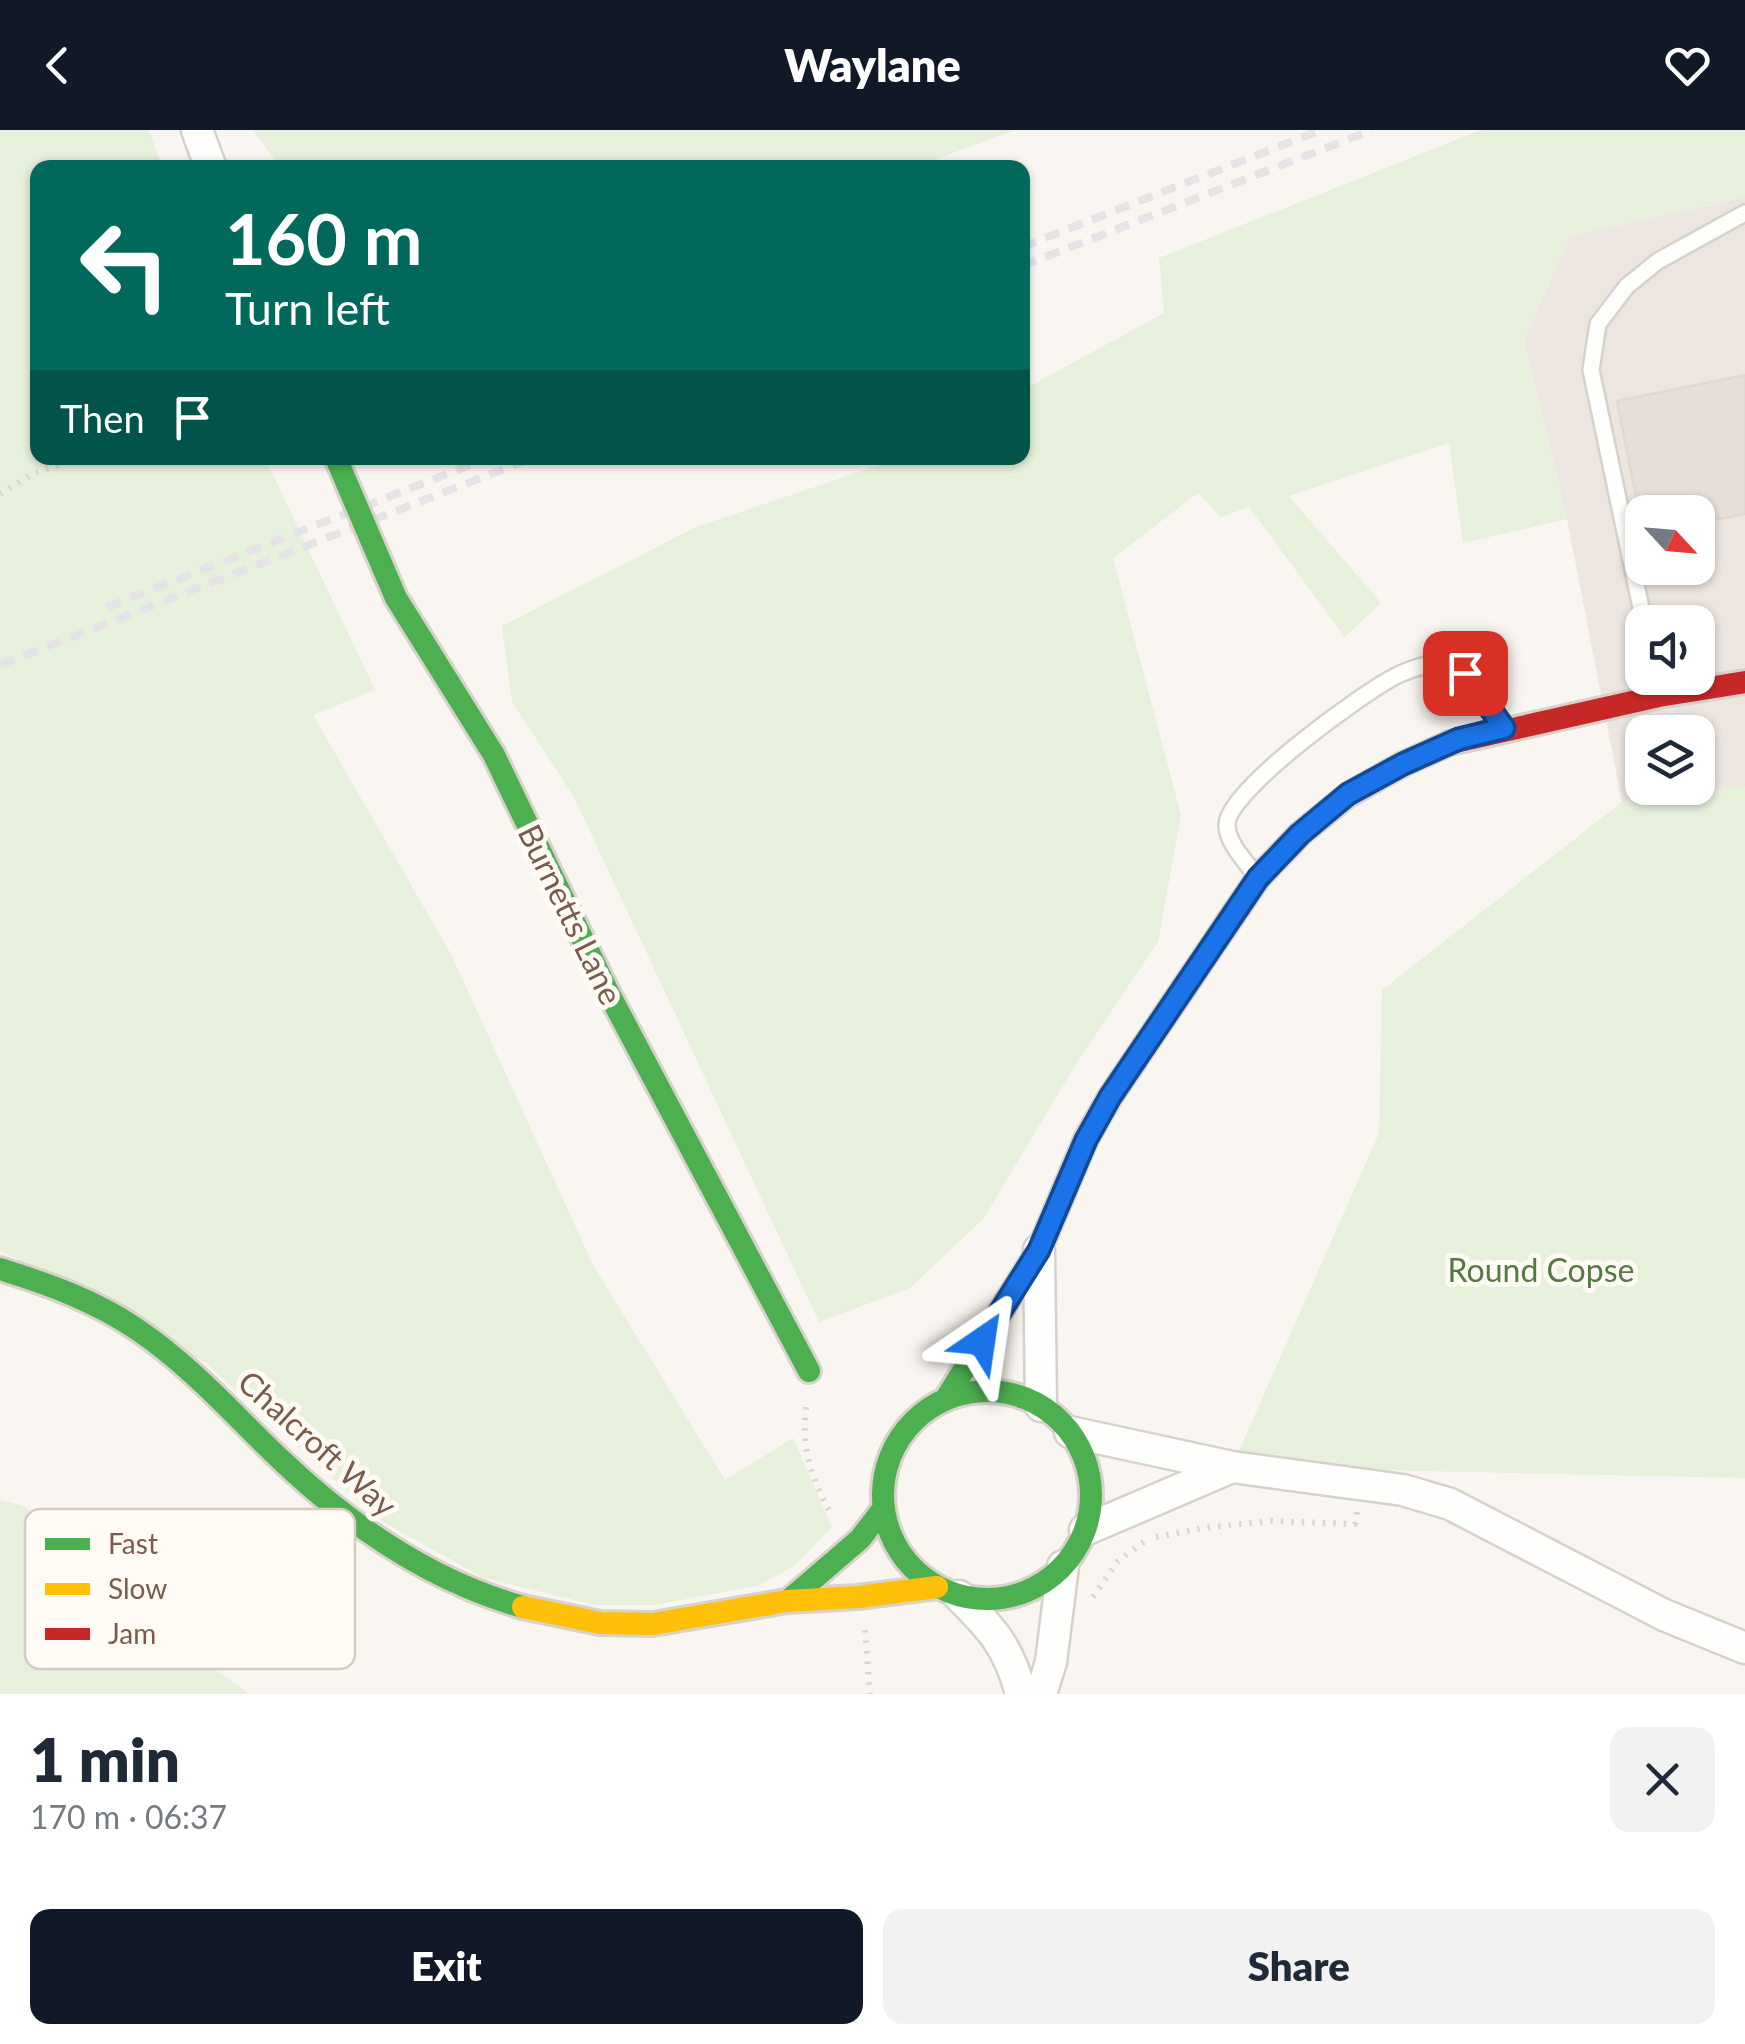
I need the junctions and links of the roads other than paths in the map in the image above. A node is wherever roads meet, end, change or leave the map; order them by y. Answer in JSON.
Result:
{"nodes":[{"id":1,"x":197,"y":130,"type":"edge"},
{"id":2,"x":208,"y":160,"type":"edge"},
{"id":3,"x":1745,"y":214,"type":"edge"},
{"id":4,"x":339,"y":465,"type":"edge"},
{"id":5,"x":1640,"y":605,"type":"edge"},
{"id":6,"x":1745,"y":682,"type":"edge"},
{"id":7,"x":1715,"y":684,"type":"edge"},
{"id":8,"x":1627,"y":695,"type":"edge"},
{"id":9,"x":1504,"y":728,"type":"junction"},
{"id":10,"x":1258,"y":878,"type":"junction"},
{"id":11,"x":1039,"y":1250,"type":"junction"},
{"id":12,"x":0,"y":1270,"type":"edge"},
{"id":13,"x":809,"y":1371,"type":"dead end"},
{"id":14,"x":945,"y":1400,"type":"junction"},
{"id":15,"x":1041,"y":1406,"type":"junction"},
{"id":16,"x":1070,"y":1432,"type":"junction"},
{"id":17,"x":1232,"y":1467,"type":"junction"},
{"id":18,"x":338,"y":1509,"type":"edge"},
{"id":19,"x":883,"y":1509,"type":"junction"},
{"id":20,"x":355,"y":1522,"type":"edge"},
{"id":21,"x":1085,"y":1530,"type":"junction"},
{"id":22,"x":1062,"y":1566,"type":"junction"},
{"id":23,"x":948,"y":1592,"type":"junction"},
{"id":24,"x":789,"y":1600,"type":"junction"},
{"id":25,"x":1745,"y":1648,"type":"edge"},
{"id":26,"x":1021,"y":1694,"type":"edge"},
{"id":27,"x":1041,"y":1694,"type":"edge"}],
"edges":[{"from":1,"to":2,"type":"street"},
{"from":3,"to":5,"type":"lane"},
{"from":4,"to":13,"type":"street","name":"Burnetts Lane","bridge":true},
{"from":6,"to":7,"type":"street"},
{"from":8,"to":9,"type":"street"},
{"from":9,"to":10,"type":"street"},
{"from":9,"to":10,"type":"lane"},
{"from":10,"to":11,"type":"street"},
{"from":11,"to":14,"type":"street"},
{"from":11,"to":15,"type":"street"},
{"from":12,"to":18,"type":"street","name":"Chalcroft Way"},
{"from":14,"to":15,"type":"street"},
{"from":14,"to":19,"type":"street"},
{"from":15,"to":16,"type":"street"},
{"from":16,"to":17,"type":"street"},
{"from":16,"to":21,"type":"street"},
{"from":17,"to":21,"type":"street"},
{"from":17,"to":25,"type":"street"},
{"from":19,"to":23,"type":"street"},
{"from":19,"to":24,"type":"street","name":"Chalcroft Way"},
{"from":20,"to":24,"type":"street","name":"Chalcroft Way"},
{"from":21,"to":22,"type":"street"},
{"from":22,"to":23,"type":"street"},
{"from":22,"to":27,"type":"street"},
{"from":23,"to":24,"type":"street","name":"Chalcroft Way"},
{"from":23,"to":26,"type":"street"}]}
